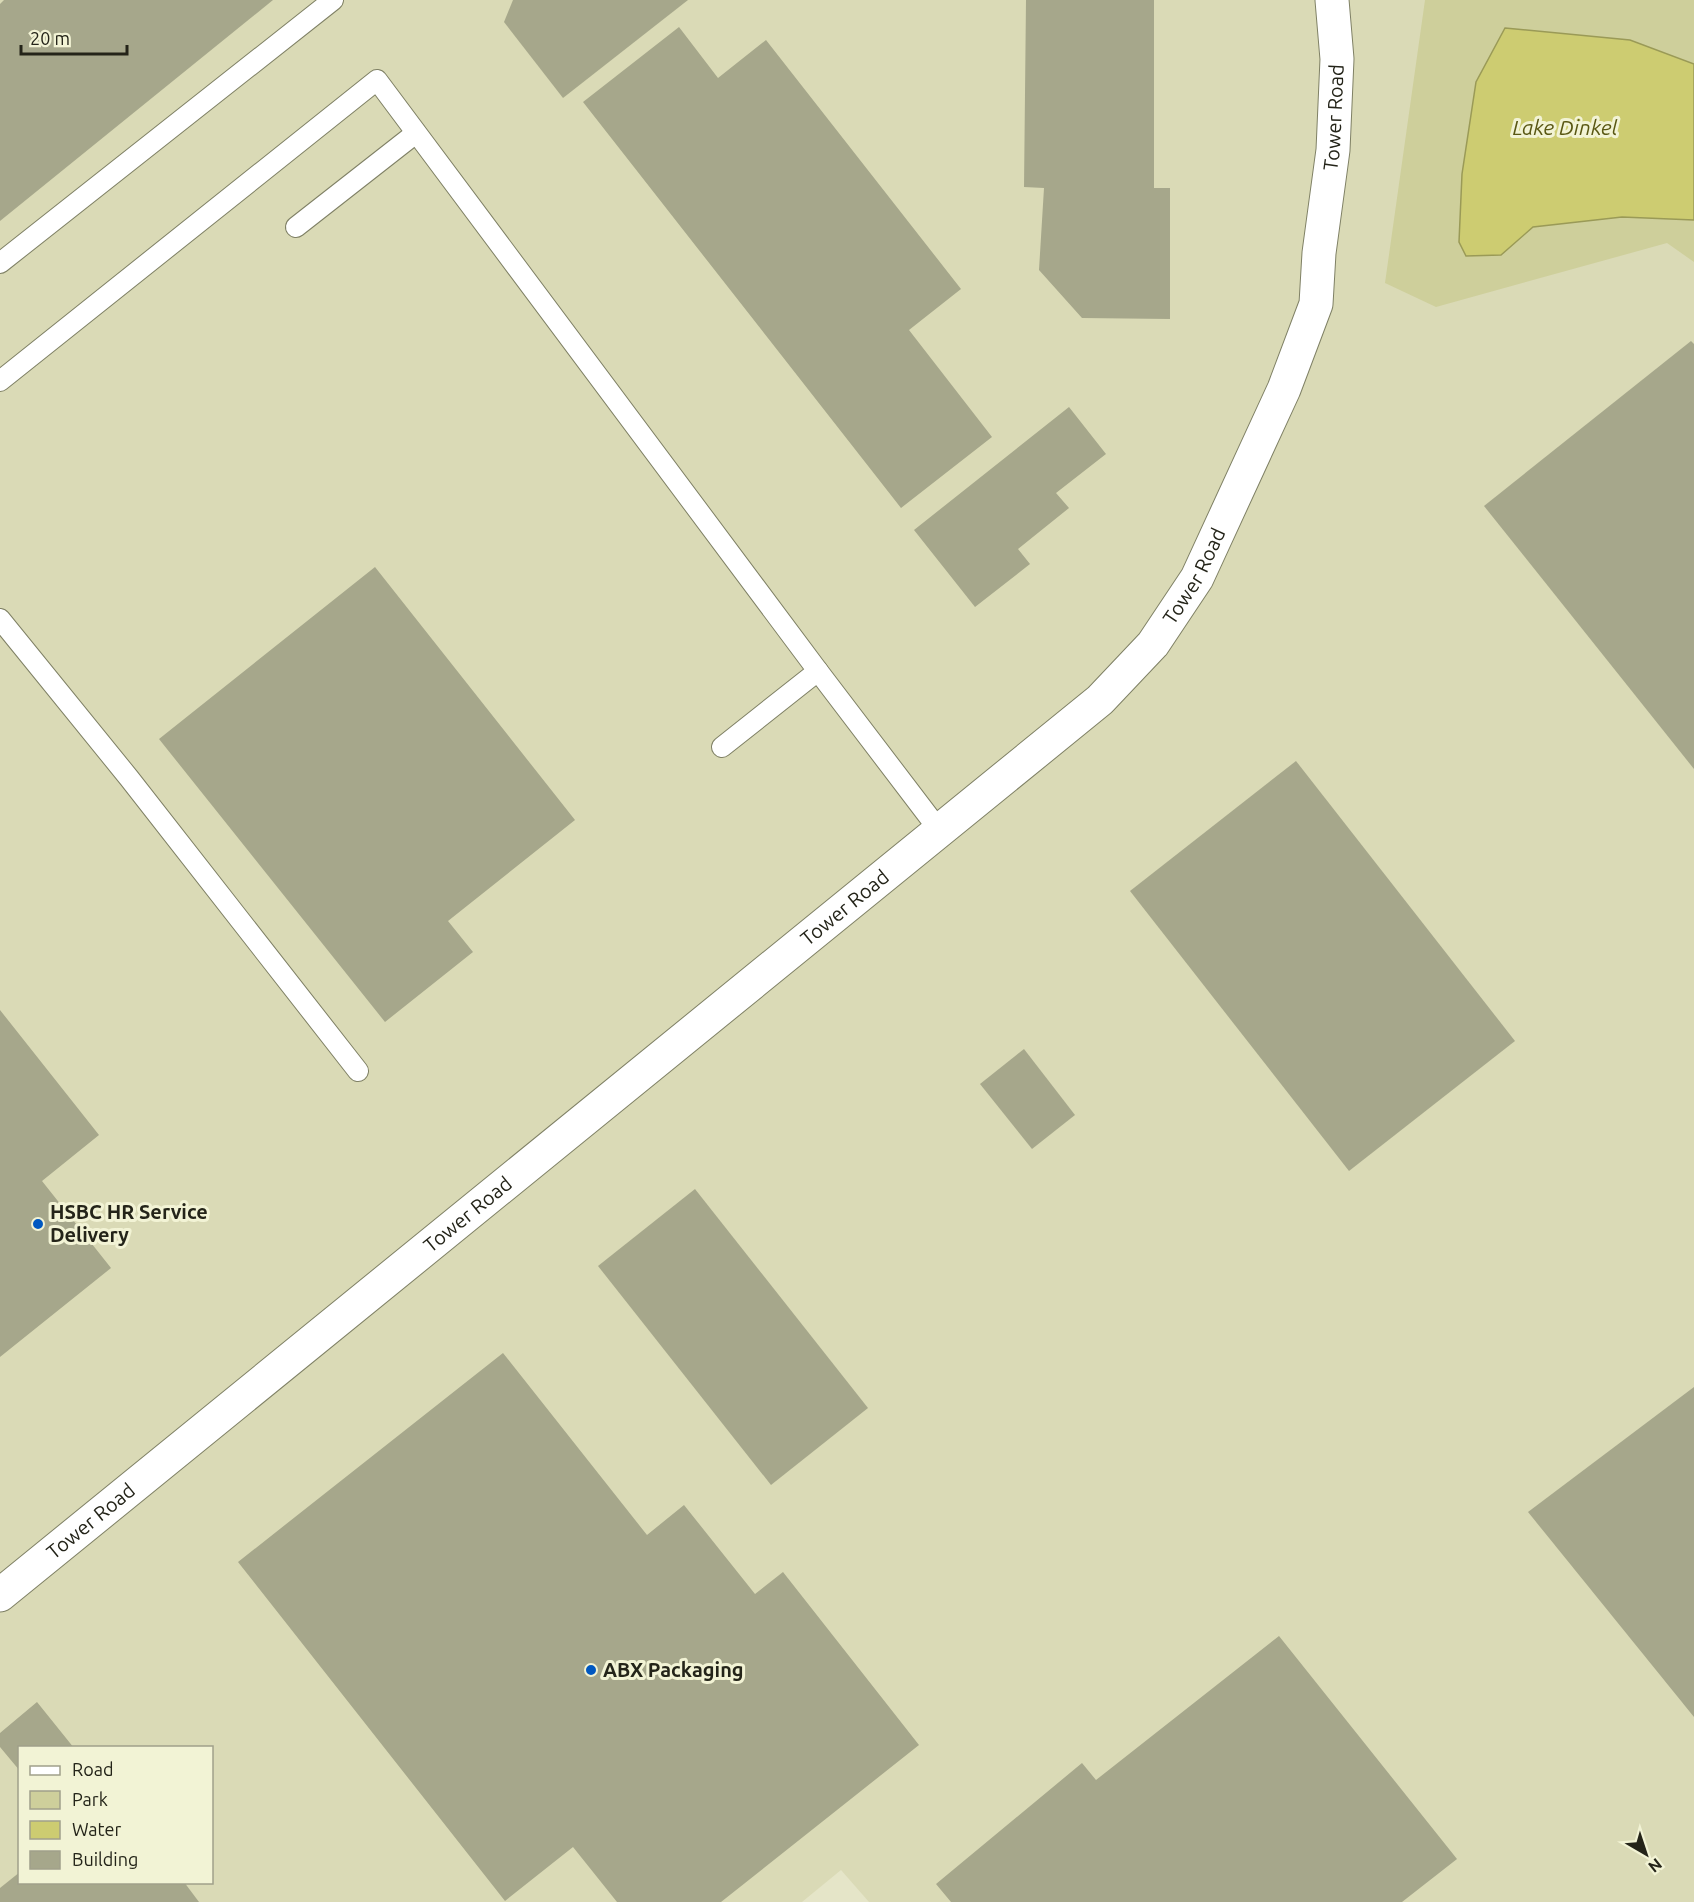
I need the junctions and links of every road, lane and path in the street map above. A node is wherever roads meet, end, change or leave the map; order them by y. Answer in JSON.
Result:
{"nodes":[{"id":1,"x":333,"y":0,"type":"edge"},
{"id":2,"x":1332,"y":0,"type":"edge"},
{"id":3,"x":416,"y":133,"type":"junction"},
{"id":4,"x":296,"y":227,"type":"dead end"},
{"id":5,"x":0,"y":263,"type":"edge"},
{"id":6,"x":0,"y":381,"type":"edge"},
{"id":7,"x":0,"y":619,"type":"edge"},
{"id":8,"x":818,"y":671,"type":"junction"},
{"id":9,"x":722,"y":747,"type":"dead end"},
{"id":10,"x":939,"y":830,"type":"junction"},
{"id":11,"x":358,"y":1071,"type":"dead end"},
{"id":12,"x":0,"y":1595,"type":"edge"}],
"edges":[{"from":1,"to":5,"type":"lane"},
{"from":2,"to":10,"type":"street","name":"Tower Road"},
{"from":3,"to":4,"type":"lane"},
{"from":3,"to":6,"type":"lane"},
{"from":3,"to":8,"type":"lane"},
{"from":7,"to":11,"type":"lane"},
{"from":8,"to":9,"type":"lane"},
{"from":8,"to":10,"type":"lane"},
{"from":10,"to":12,"type":"street","name":"Tower Road"}]}
